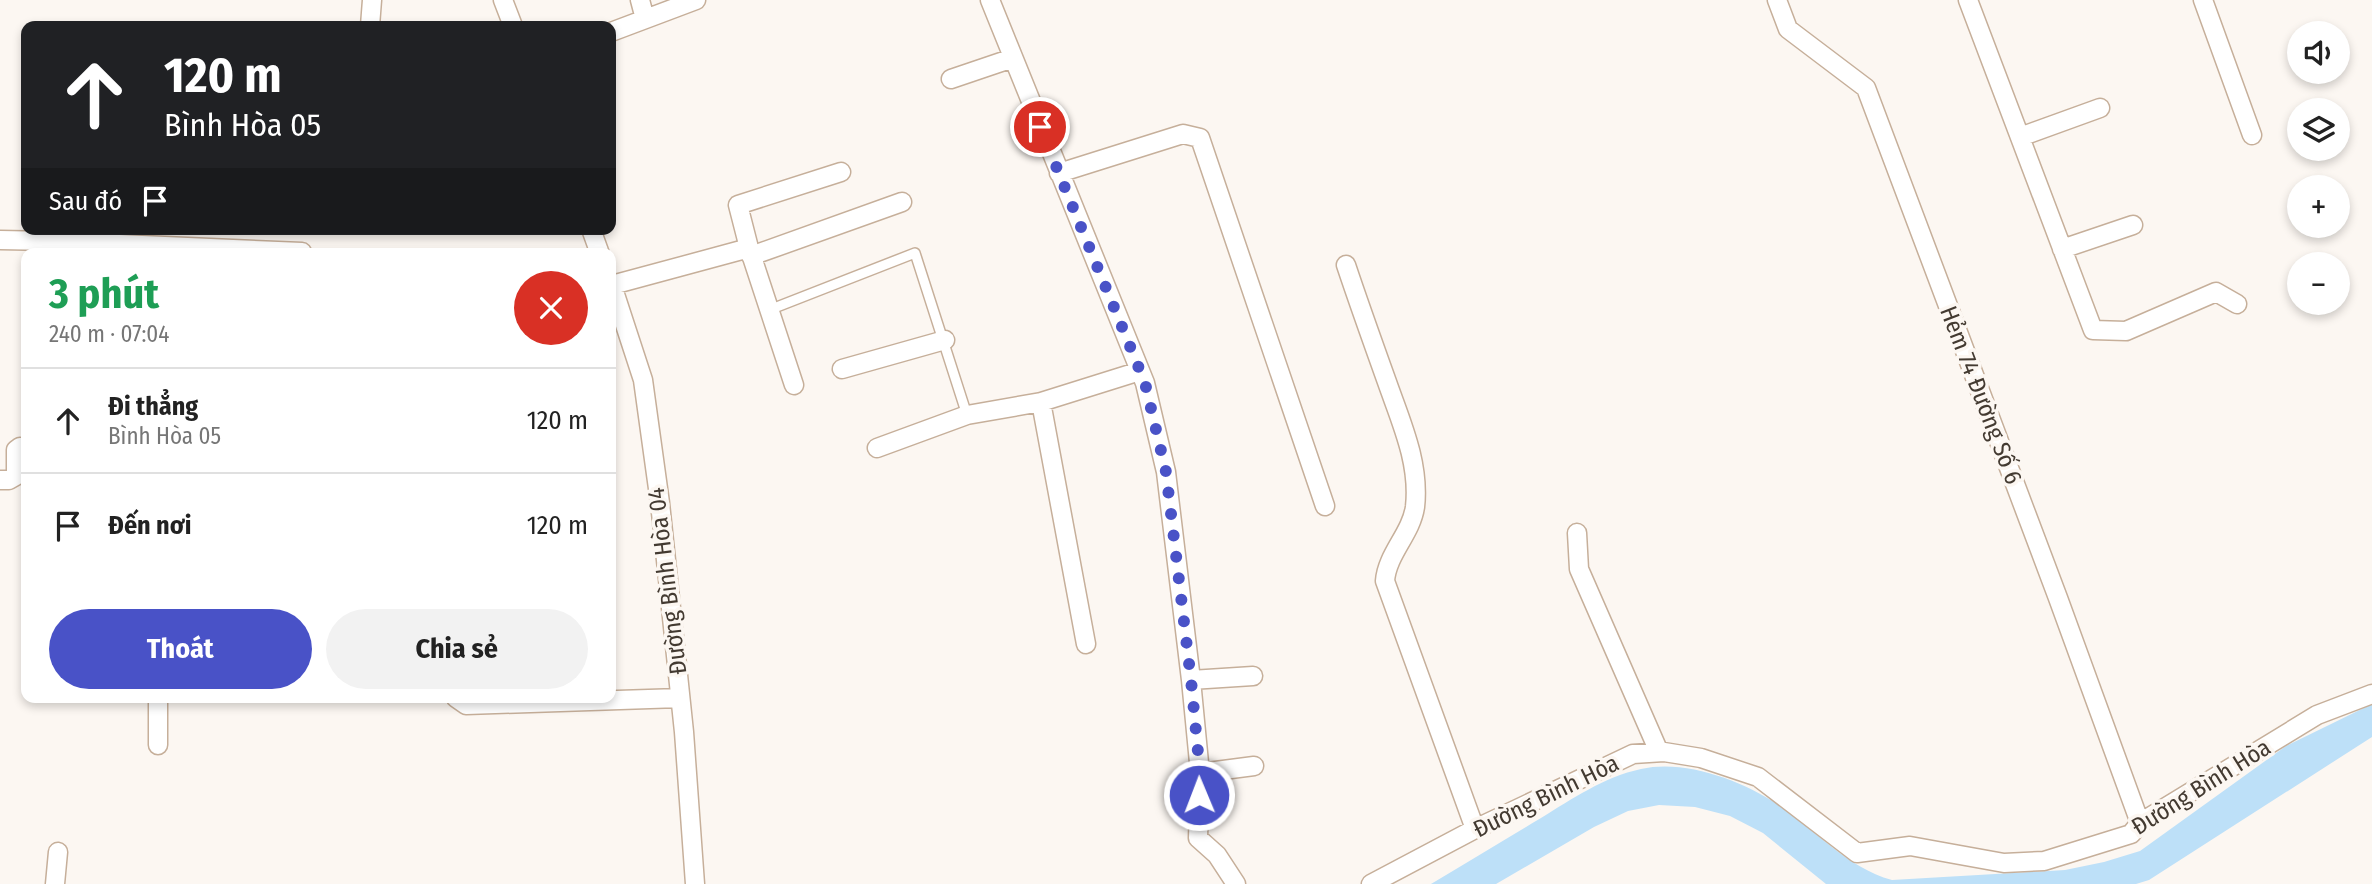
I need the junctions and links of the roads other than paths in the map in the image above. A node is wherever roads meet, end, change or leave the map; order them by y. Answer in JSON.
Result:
{"nodes":[{"id":1,"x":372,"y":0,"type":"edge"},
{"id":2,"x":503,"y":0,"type":"edge"},
{"id":3,"x":640,"y":0,"type":"edge"},
{"id":4,"x":696,"y":0,"type":"edge"},
{"id":5,"x":990,"y":0,"type":"edge"},
{"id":6,"x":1777,"y":0,"type":"edge"},
{"id":7,"x":1968,"y":0,"type":"edge"},
{"id":8,"x":2203,"y":0,"type":"edge"},
{"id":9,"x":645,"y":19,"type":"junction"},
{"id":10,"x":370,"y":21,"type":"edge"},
{"id":11,"x":511,"y":21,"type":"edge"},
{"id":12,"x":616,"y":30,"type":"edge"},
{"id":13,"x":1013,"y":58,"type":"junction"},
{"id":14,"x":951,"y":79,"type":"dead end"},
{"id":15,"x":2100,"y":108,"type":"dead end"},
{"id":16,"x":2252,"y":135,"type":"dead end"},
{"id":17,"x":2020,"y":136,"type":"junction"},
{"id":18,"x":841,"y":172,"type":"dead end"},
{"id":19,"x":1059,"y":173,"type":"junction"},
{"id":20,"x":902,"y":202,"type":"dead end"},
{"id":21,"x":2133,"y":225,"type":"dead end"},
{"id":22,"x":0,"y":240,"type":"edge"},
{"id":23,"x":50,"y":248,"type":"edge"},
{"id":24,"x":2062,"y":249,"type":"junction"},
{"id":25,"x":750,"y":252,"type":"junction"},
{"id":26,"x":1346,"y":265,"type":"dead end"},
{"id":27,"x":616,"y":283,"type":"edge"},
{"id":28,"x":2236,"y":304,"type":"dead end"},
{"id":29,"x":769,"y":310,"type":"junction"},
{"id":30,"x":616,"y":315,"type":"edge"},
{"id":31,"x":619,"y":334,"type":"edge"},
{"id":32,"x":945,"y":340,"type":"junction"},
{"id":33,"x":842,"y":369,"type":"dead end"},
{"id":34,"x":1140,"y":371,"type":"junction"},
{"id":35,"x":794,"y":384,"type":"dead end"},
{"id":36,"x":1041,"y":402,"type":"junction"},
{"id":37,"x":967,"y":415,"type":"junction"},
{"id":38,"x":21,"y":447,"type":"edge"},
{"id":39,"x":877,"y":448,"type":"dead end"},
{"id":40,"x":0,"y":480,"type":"edge"},
{"id":41,"x":1325,"y":506,"type":"dead end"},
{"id":42,"x":1577,"y":533,"type":"dead end"},
{"id":43,"x":1086,"y":644,"type":"dead end"},
{"id":44,"x":1253,"y":676,"type":"dead end"},
{"id":45,"x":1191,"y":680,"type":"junction"},
{"id":46,"x":2372,"y":694,"type":"edge"},
{"id":47,"x":680,"y":698,"type":"junction"},
{"id":48,"x":616,"y":700,"type":"edge"},
{"id":49,"x":158,"y":703,"type":"edge"},
{"id":50,"x":463,"y":703,"type":"edge"},
{"id":51,"x":527,"y":703,"type":"edge"},
{"id":52,"x":158,"y":745,"type":"dead end"},
{"id":53,"x":1659,"y":752,"type":"junction"},
{"id":54,"x":1254,"y":766,"type":"dead end"},
{"id":55,"x":1200,"y":773,"type":"junction"},
{"id":56,"x":2140,"y":823,"type":"junction"},
{"id":57,"x":1475,"y":829,"type":"junction"},
{"id":58,"x":58,"y":852,"type":"dead end"},
{"id":59,"x":55,"y":884,"type":"edge"},
{"id":60,"x":695,"y":884,"type":"edge"},
{"id":61,"x":1236,"y":884,"type":"edge"},
{"id":62,"x":1371,"y":884,"type":"edge"}],
"edges":[{"from":1,"to":10,"type":"street"},
{"from":2,"to":11,"type":"street"},
{"from":3,"to":9,"type":"street"},
{"from":4,"to":9,"type":"street"},
{"from":5,"to":13,"type":"street"},
{"from":6,"to":56,"type":"street","name":"Hẻm 74 Đường Số 6"},
{"from":7,"to":17,"type":"street"},
{"from":8,"to":16,"type":"street"},
{"from":9,"to":12,"type":"street"},
{"from":13,"to":14,"type":"street"},
{"from":13,"to":19,"type":"street"},
{"from":15,"to":17,"type":"street"},
{"from":17,"to":24,"type":"street"},
{"from":18,"to":25,"type":"street"},
{"from":19,"to":34,"type":"street"},
{"from":19,"to":41,"type":"street"},
{"from":20,"to":25,"type":"street"},
{"from":21,"to":24,"type":"street"},
{"from":22,"to":23,"type":"street"},
{"from":24,"to":28,"type":"street"},
{"from":25,"to":27,"type":"street"},
{"from":25,"to":29,"type":"street"},
{"from":26,"to":57,"type":"street"},
{"from":29,"to":32,"type":"lane"},
{"from":29,"to":35,"type":"street"},
{"from":30,"to":31,"type":"street","name":"Đường Bình Hòa 04"},
{"from":31,"to":47,"type":"street","name":"Đường Bình Hòa 04"},
{"from":32,"to":33,"type":"street"},
{"from":32,"to":37,"type":"lane"},
{"from":34,"to":36,"type":"street"},
{"from":34,"to":45,"type":"street"},
{"from":36,"to":37,"type":"street"},
{"from":36,"to":43,"type":"street"},
{"from":37,"to":39,"type":"street"},
{"from":38,"to":40,"type":"street"},
{"from":42,"to":53,"type":"street"},
{"from":44,"to":45,"type":"street"},
{"from":45,"to":55,"type":"street"},
{"from":46,"to":56,"type":"street","name":"Đường Bình Hòa"},
{"from":47,"to":48,"type":"street"},
{"from":47,"to":60,"type":"street","name":"Đường Bình Hòa 04"},
{"from":49,"to":52,"type":"street"},
{"from":50,"to":51,"type":"street"},
{"from":53,"to":56,"type":"street","name":"Đường Bình Hòa"},
{"from":53,"to":57,"type":"street","name":"Đường Bình Hòa"},
{"from":54,"to":55,"type":"street"},
{"from":55,"to":61,"type":"street"},
{"from":57,"to":62,"type":"street","name":"Đường Bình Hòa"},
{"from":58,"to":59,"type":"street"}]}
